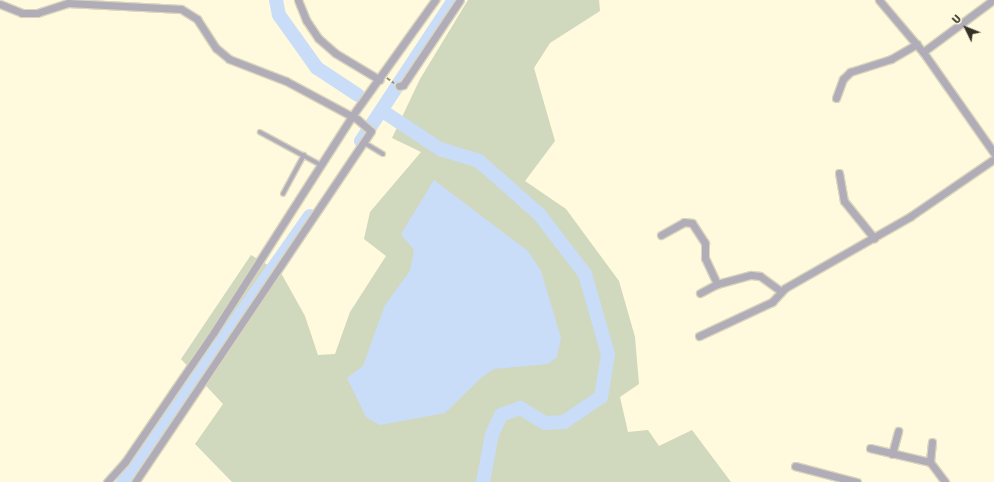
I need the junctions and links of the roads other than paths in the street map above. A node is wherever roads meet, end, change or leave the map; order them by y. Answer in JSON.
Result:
{"nodes":[{"id":1,"x":298,"y":0,"type":"edge"},
{"id":2,"x":435,"y":0,"type":"edge"},
{"id":3,"x":460,"y":0,"type":"edge"},
{"id":4,"x":879,"y":0,"type":"edge"},
{"id":5,"x":993,"y":0,"type":"edge"},
{"id":6,"x":0,"y":4,"type":"edge"},
{"id":7,"x":917,"y":44,"type":"junction"},
{"id":8,"x":923,"y":52,"type":"junction"},
{"id":9,"x":378,"y":82,"type":"junction"},
{"id":10,"x":399,"y":86,"type":"dead end"},
{"id":11,"x":836,"y":98,"type":"dead end"},
{"id":12,"x":355,"y":115,"type":"junction"},
{"id":13,"x":260,"y":132,"type":"dead end"},
{"id":14,"x":365,"y":143,"type":"junction"},
{"id":15,"x":994,"y":153,"type":"edge"},
{"id":16,"x":383,"y":154,"type":"dead end"},
{"id":17,"x":304,"y":155,"type":"junction"},
{"id":18,"x":994,"y":159,"type":"edge"},
{"id":19,"x":321,"y":165,"type":"junction"},
{"id":20,"x":839,"y":173,"type":"dead end"},
{"id":21,"x":283,"y":194,"type":"dead end"},
{"id":22,"x":661,"y":235,"type":"dead end"},
{"id":23,"x":874,"y":238,"type":"junction"},
{"id":24,"x":717,"y":284,"type":"junction"},
{"id":25,"x":781,"y":291,"type":"junction"},
{"id":26,"x":700,"y":293,"type":"dead end"},
{"id":27,"x":699,"y":336,"type":"dead end"},
{"id":28,"x":898,"y":431,"type":"dead end"},
{"id":29,"x":932,"y":442,"type":"dead end"},
{"id":30,"x":870,"y":448,"type":"dead end"},
{"id":31,"x":892,"y":454,"type":"junction"},
{"id":32,"x":930,"y":462,"type":"junction"},
{"id":33,"x":795,"y":466,"type":"dead end"},
{"id":34,"x":107,"y":482,"type":"edge"},
{"id":35,"x":135,"y":482,"type":"edge"},
{"id":36,"x":857,"y":482,"type":"edge"},
{"id":37,"x":945,"y":482,"type":"edge"}],
"edges":[{"from":1,"to":9,"type":"street"},
{"from":2,"to":9,"type":"street"},
{"from":3,"to":10,"type":"street"},
{"from":4,"to":7,"type":"street"},
{"from":5,"to":8,"type":"street"},
{"from":6,"to":12,"type":"street"},
{"from":7,"to":8,"type":"street"},
{"from":7,"to":11,"type":"street"},
{"from":8,"to":15,"type":"street"},
{"from":9,"to":12,"type":"street"},
{"from":12,"to":14,"type":"street"},
{"from":12,"to":19,"type":"street"},
{"from":13,"to":17,"type":"lane"},
{"from":14,"to":16,"type":"lane"},
{"from":14,"to":35,"type":"street"},
{"from":17,"to":19,"type":"lane"},
{"from":17,"to":21,"type":"lane"},
{"from":18,"to":23,"type":"street"},
{"from":19,"to":34,"type":"street"},
{"from":20,"to":23,"type":"street"},
{"from":22,"to":24,"type":"street"},
{"from":23,"to":25,"type":"street"},
{"from":24,"to":25,"type":"street"},
{"from":24,"to":26,"type":"street"},
{"from":25,"to":27,"type":"street"},
{"from":28,"to":31,"type":"street"},
{"from":29,"to":32,"type":"street"},
{"from":30,"to":31,"type":"street"},
{"from":31,"to":32,"type":"street"},
{"from":32,"to":37,"type":"street"},
{"from":33,"to":36,"type":"street"}]}
